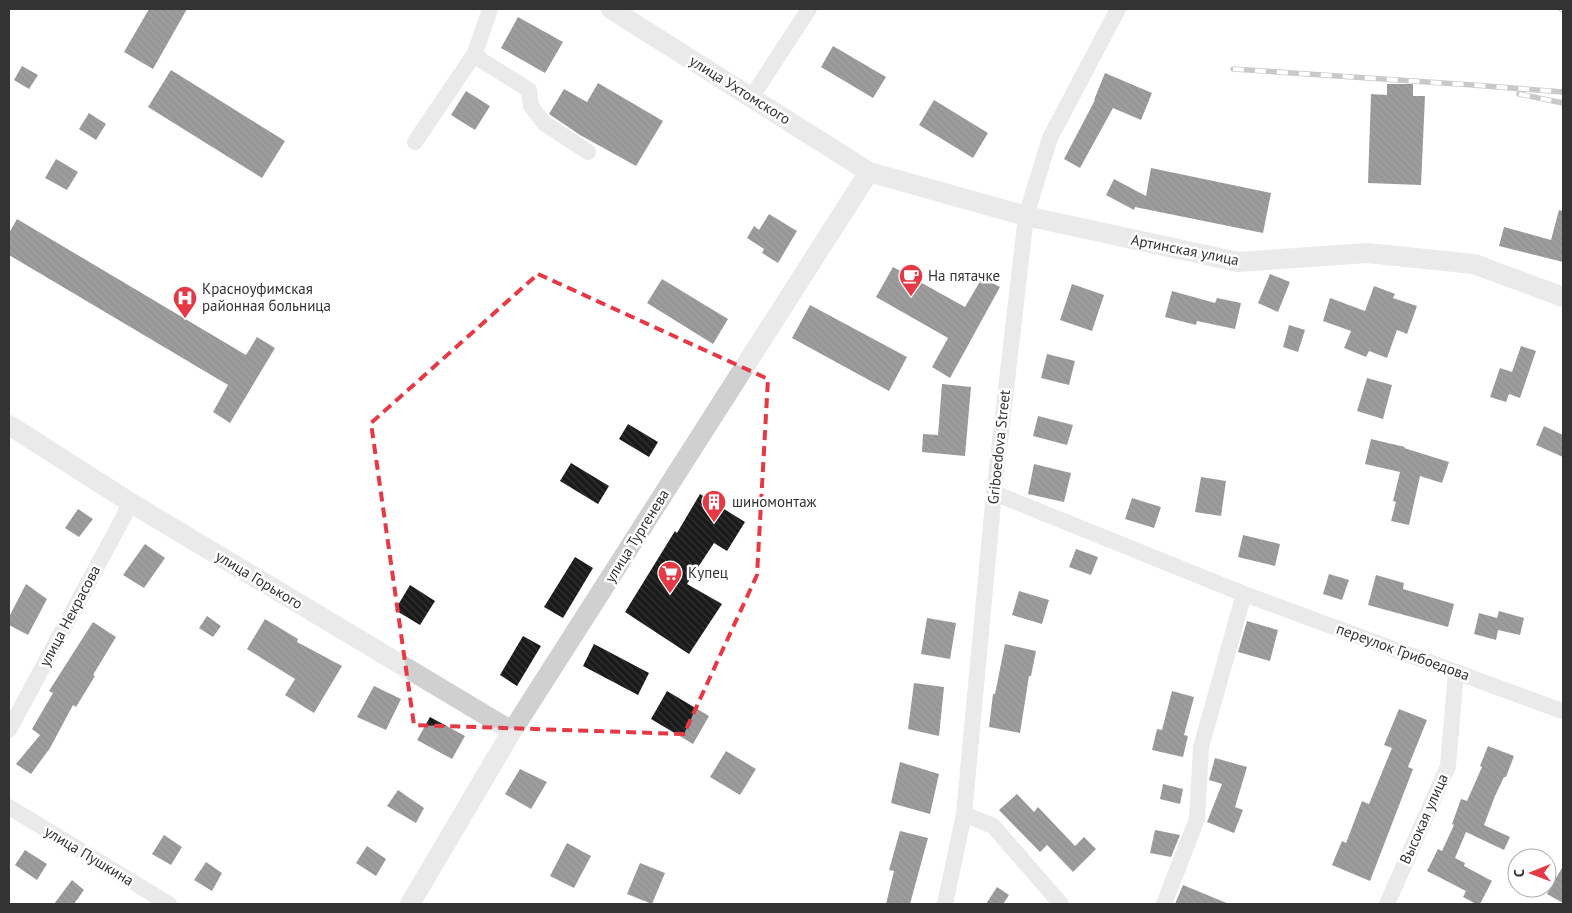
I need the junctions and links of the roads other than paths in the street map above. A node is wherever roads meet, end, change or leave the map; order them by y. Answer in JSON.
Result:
{"nodes":[{"id":1,"x":490,"y":9,"type":"edge"},
{"id":2,"x":611,"y":9,"type":"edge"},
{"id":3,"x":809,"y":9,"type":"edge"},
{"id":4,"x":1118,"y":9,"type":"edge"},
{"id":5,"x":475,"y":53,"type":"junction"},
{"id":6,"x":751,"y":98,"type":"junction"},
{"id":7,"x":415,"y":142,"type":"dead end"},
{"id":8,"x":588,"y":152,"type":"dead end"},
{"id":9,"x":869,"y":172,"type":"junction"},
{"id":10,"x":1026,"y":216,"type":"junction"},
{"id":11,"x":1563,"y":298,"type":"edge"},
{"id":12,"x":9,"y":425,"type":"edge"},
{"id":13,"x":994,"y":493,"type":"junction"},
{"id":14,"x":131,"y":503,"type":"junction"},
{"id":15,"x":1244,"y":594,"type":"junction"},
{"id":16,"x":1456,"y":672,"type":"junction"},
{"id":17,"x":1562,"y":711,"type":"edge"},
{"id":18,"x":9,"y":730,"type":"edge"},
{"id":19,"x":512,"y":731,"type":"junction"},
{"id":20,"x":9,"y":807,"type":"edge"},
{"id":21,"x":964,"y":814,"type":"junction"},
{"id":22,"x":169,"y":904,"type":"edge"},
{"id":23,"x":410,"y":904,"type":"edge"},
{"id":24,"x":944,"y":904,"type":"edge"},
{"id":25,"x":1061,"y":904,"type":"edge"},
{"id":26,"x":1164,"y":904,"type":"edge"},
{"id":27,"x":1387,"y":904,"type":"edge"}],
"edges":[{"from":1,"to":5,"type":"street"},
{"from":2,"to":6,"type":"street","name":"улица Ухтомского"},
{"from":3,"to":6,"type":"street"},
{"from":4,"to":10,"type":"street","name":"Griboedova Street"},
{"from":5,"to":7,"type":"street"},
{"from":5,"to":8,"type":"street"},
{"from":6,"to":9,"type":"street","name":"улица Ухтомского"},
{"from":9,"to":10,"type":"street","name":"Артинская улица"},
{"from":9,"to":19,"type":"street","name":"улица Тургенева"},
{"from":10,"to":11,"type":"street","name":"Артинская улица"},
{"from":10,"to":13,"type":"street","name":"Griboedova Street"},
{"from":12,"to":14,"type":"street","name":"улица Горького"},
{"from":13,"to":15,"type":"street","name":"переулок Грибоедова"},
{"from":13,"to":21,"type":"street","name":"Griboedova Street"},
{"from":14,"to":18,"type":"street","name":"улица Некрасова"},
{"from":14,"to":19,"type":"street","name":"улица Горького"},
{"from":15,"to":16,"type":"street","name":"переулок Грибоедова"},
{"from":15,"to":26,"type":"street"},
{"from":16,"to":17,"type":"street","name":"переулок Грибоедова"},
{"from":16,"to":27,"type":"street","name":"Высокая улица"},
{"from":19,"to":23,"type":"street","name":"улица Тургенева"},
{"from":20,"to":22,"type":"street","name":"улица Пушкина"},
{"from":21,"to":24,"type":"street","name":"Griboedova Street"},
{"from":21,"to":25,"type":"street"}]}
